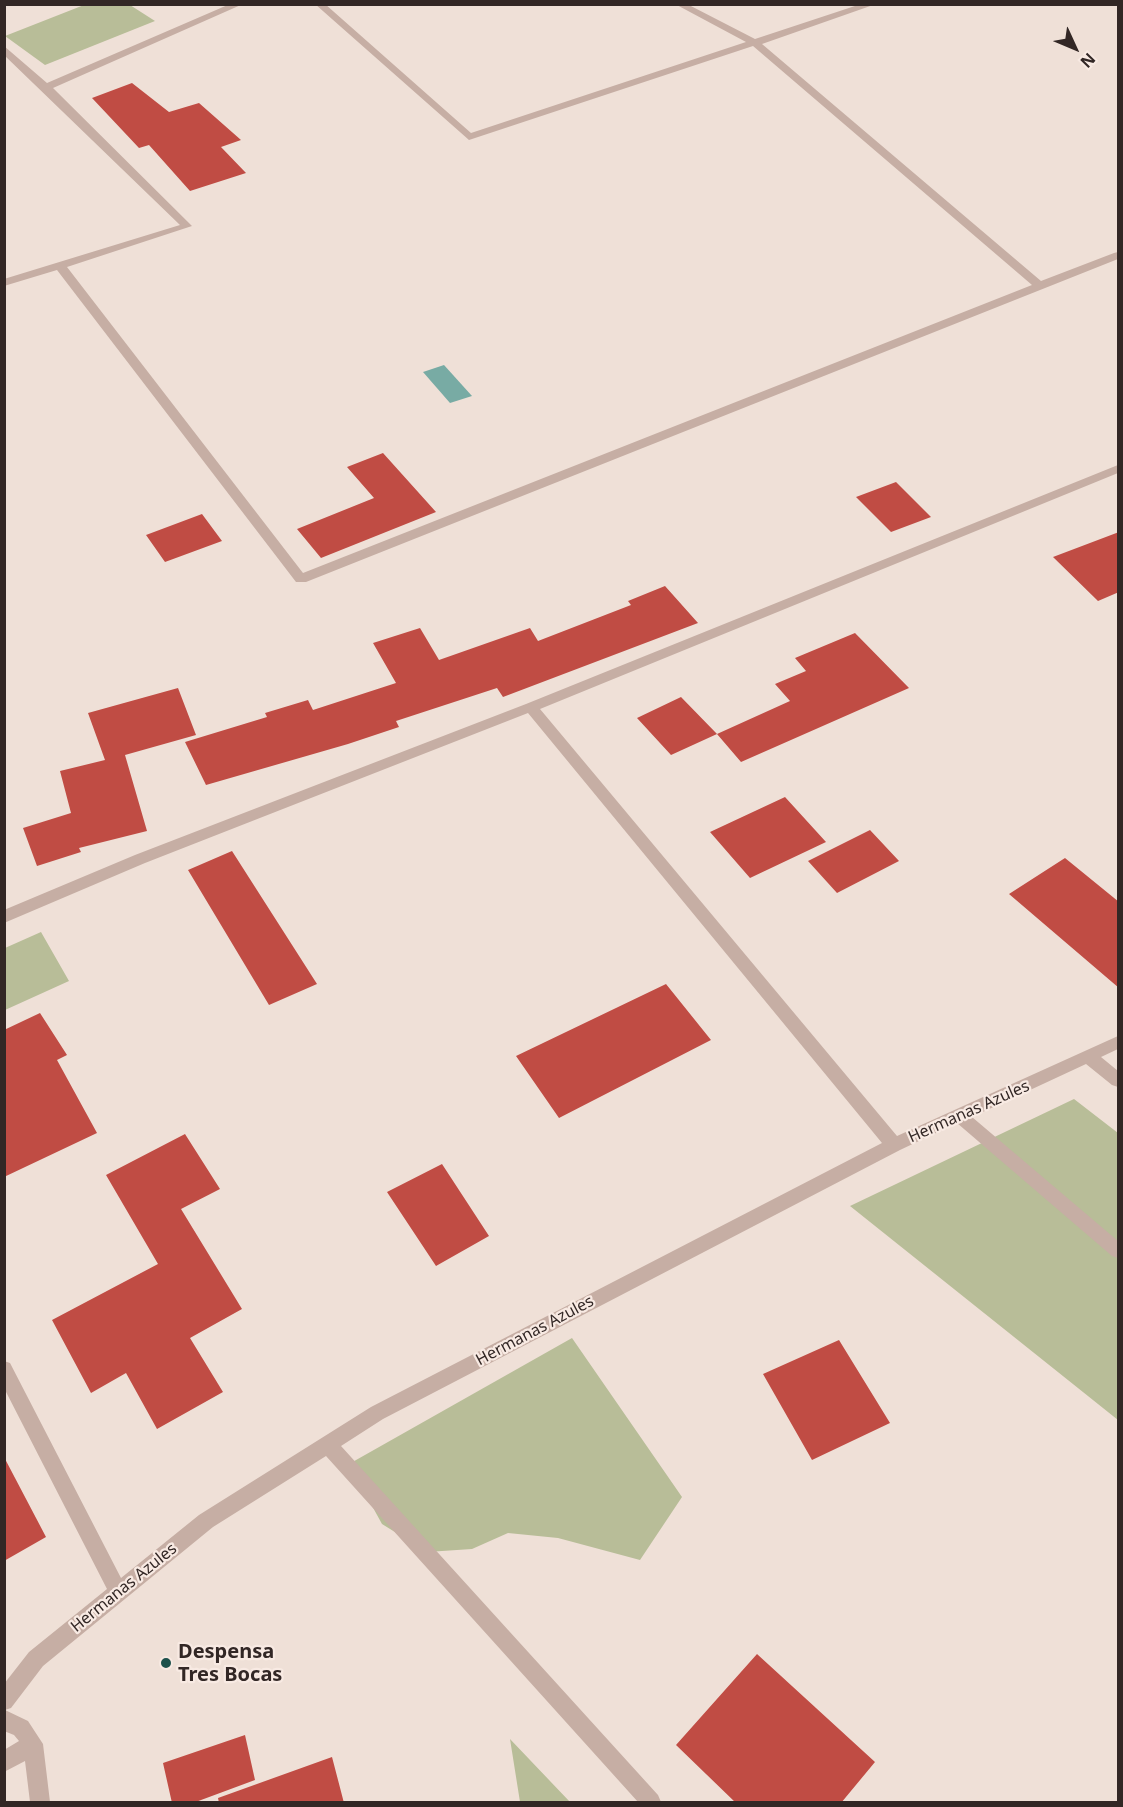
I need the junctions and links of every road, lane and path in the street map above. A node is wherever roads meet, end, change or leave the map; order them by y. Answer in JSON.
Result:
{"nodes":[{"id":1,"x":239,"y":4,"type":"edge"},
{"id":2,"x":319,"y":4,"type":"edge"},
{"id":3,"x":679,"y":4,"type":"edge"},
{"id":4,"x":872,"y":4,"type":"edge"},
{"id":5,"x":756,"y":44,"type":"junction"},
{"id":6,"x":4,"y":49,"type":"edge"},
{"id":7,"x":46,"y":87,"type":"junction"},
{"id":8,"x":1119,"y":255,"type":"edge"},
{"id":9,"x":60,"y":267,"type":"junction"},
{"id":10,"x":4,"y":283,"type":"edge"},
{"id":11,"x":1039,"y":285,"type":"junction"},
{"id":12,"x":1119,"y":469,"type":"edge"},
{"id":13,"x":531,"y":707,"type":"junction"},
{"id":14,"x":4,"y":917,"type":"edge"},
{"id":15,"x":1119,"y":1042,"type":"edge"},
{"id":16,"x":1089,"y":1058,"type":"junction"},
{"id":17,"x":1119,"y":1080,"type":"edge"},
{"id":18,"x":960,"y":1116,"type":"junction"},
{"id":19,"x":894,"y":1145,"type":"junction"},
{"id":20,"x":1119,"y":1251,"type":"edge"},
{"id":21,"x":4,"y":1369,"type":"edge"},
{"id":22,"x":328,"y":1445,"type":"junction"},
{"id":23,"x":119,"y":1593,"type":"junction"},
{"id":24,"x":4,"y":1701,"type":"edge"},
{"id":25,"x":4,"y":1720,"type":"edge"},
{"id":26,"x":33,"y":1744,"type":"junction"},
{"id":27,"x":4,"y":1762,"type":"edge"},
{"id":28,"x":40,"y":1803,"type":"edge"},
{"id":29,"x":651,"y":1803,"type":"edge"}],
"edges":[{"from":1,"to":7,"type":"street"},
{"from":2,"to":5,"type":"street"},
{"from":3,"to":5,"type":"street"},
{"from":4,"to":5,"type":"street"},
{"from":5,"to":11,"type":"street"},
{"from":6,"to":7,"type":"street"},
{"from":7,"to":9,"type":"street"},
{"from":8,"to":11,"type":"street"},
{"from":9,"to":10,"type":"street"},
{"from":9,"to":11,"type":"street"},
{"from":12,"to":13,"type":"street"},
{"from":13,"to":14,"type":"street"},
{"from":13,"to":19,"type":"street"},
{"from":15,"to":16,"type":"street","name":"Hermanas Azules"},
{"from":16,"to":17,"type":"street"},
{"from":16,"to":18,"type":"street","name":"Hermanas Azules"},
{"from":18,"to":19,"type":"street","name":"Hermanas Azules"},
{"from":18,"to":20,"type":"street"},
{"from":19,"to":22,"type":"street","name":"Hermanas Azules"},
{"from":21,"to":23,"type":"street"},
{"from":22,"to":23,"type":"street","name":"Hermanas Azules"},
{"from":22,"to":29,"type":"street"},
{"from":23,"to":24,"type":"street","name":"Hermanas Azules"},
{"from":25,"to":26,"type":"street"},
{"from":26,"to":27,"type":"street"},
{"from":26,"to":28,"type":"street"}]}
